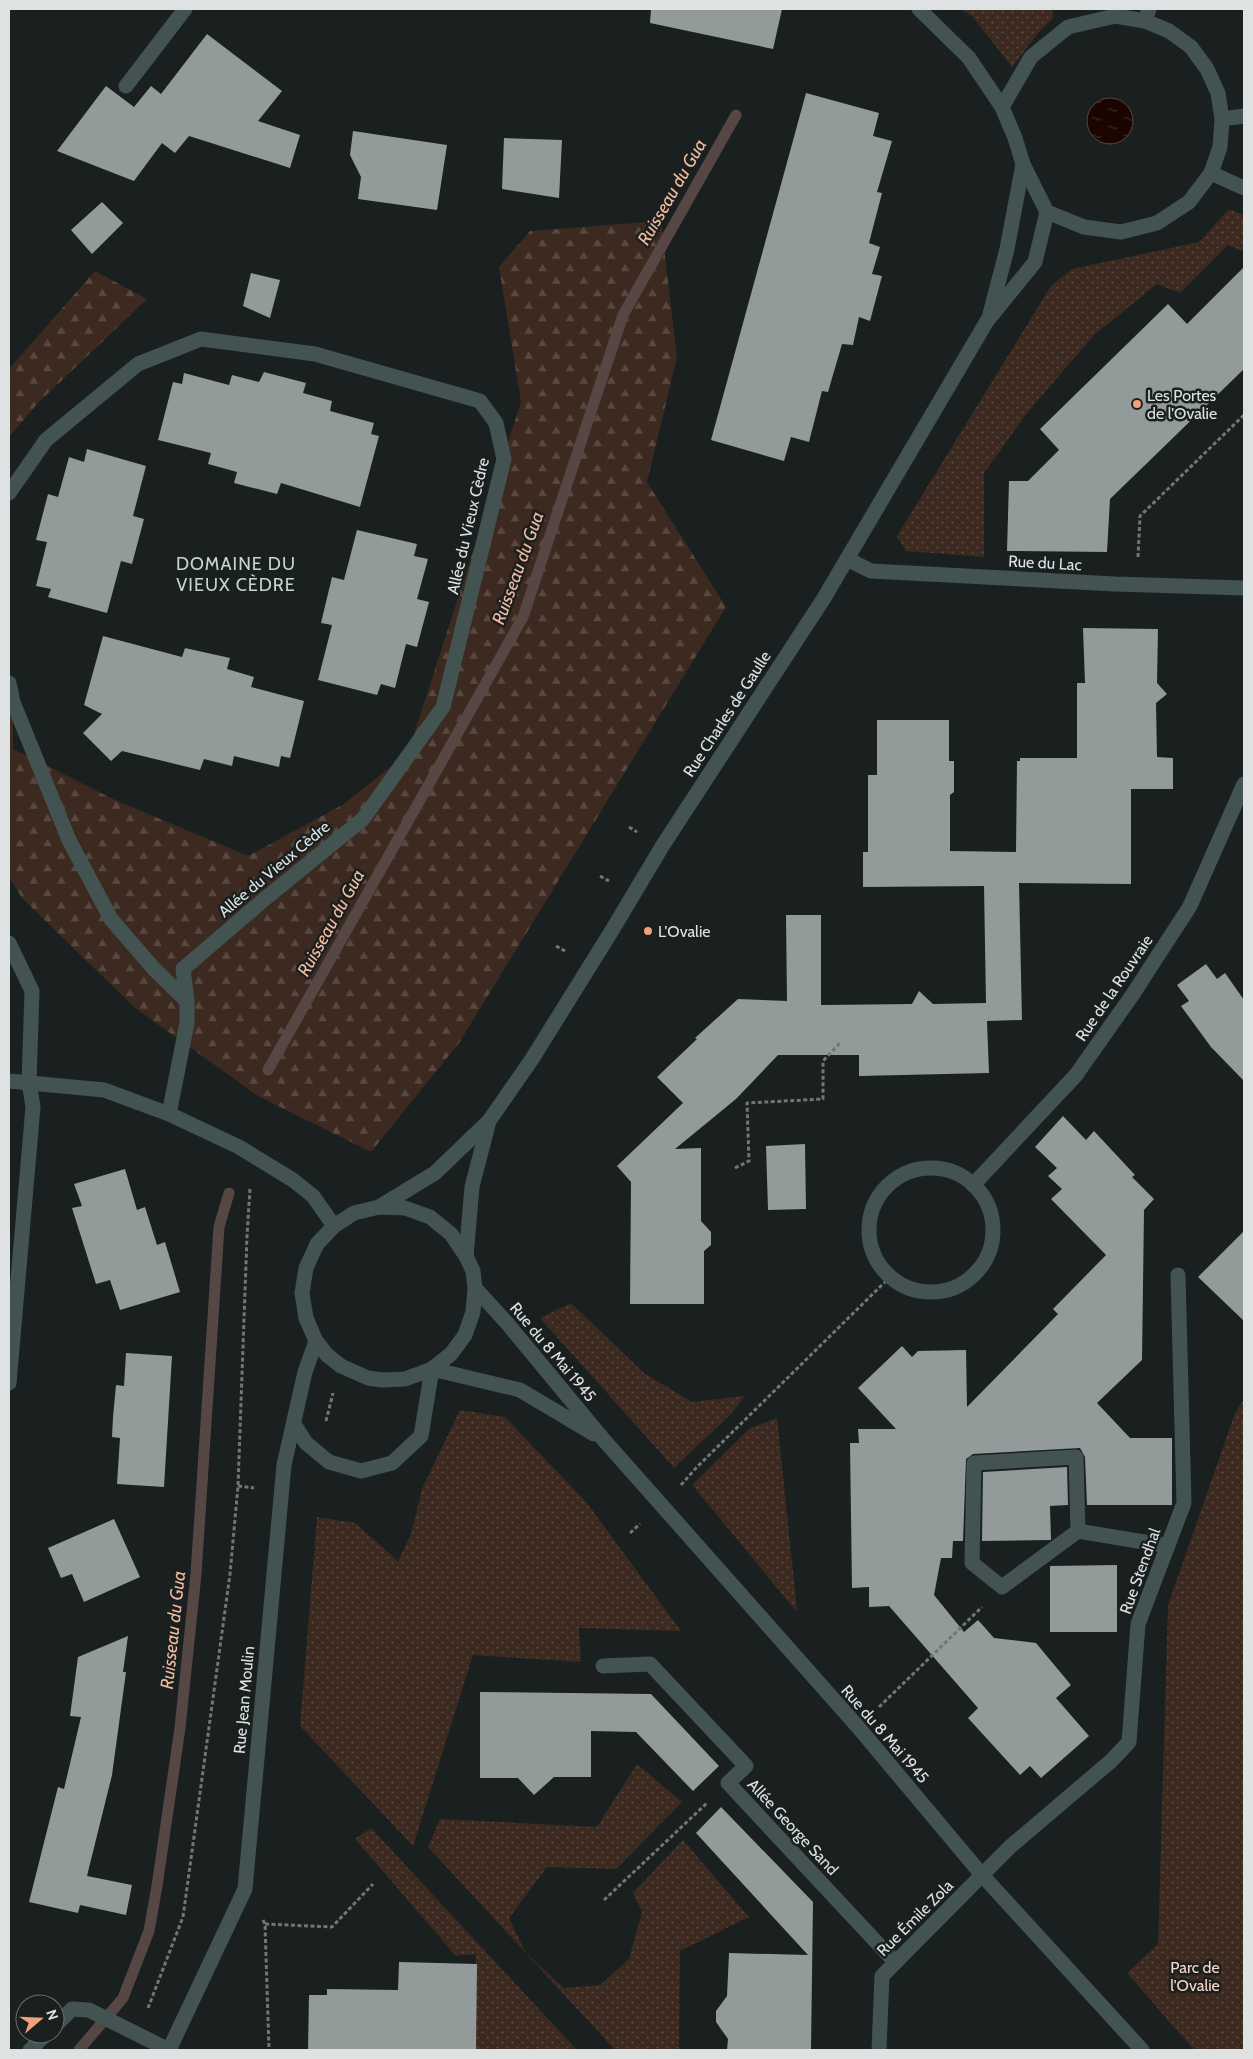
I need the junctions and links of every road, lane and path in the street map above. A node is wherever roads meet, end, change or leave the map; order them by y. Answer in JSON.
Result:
{"nodes":[{"id":1,"x":185,"y":9,"type":"edge"},
{"id":2,"x":919,"y":9,"type":"edge"},
{"id":3,"x":1100,"y":9,"type":"edge"},
{"id":4,"x":1147,"y":15,"type":"edge"},
{"id":5,"x":1115,"y":16,"type":"junction"},
{"id":6,"x":126,"y":86,"type":"dead end"},
{"id":7,"x":1002,"y":106,"type":"junction"},
{"id":8,"x":1244,"y":116,"type":"edge"},
{"id":9,"x":1222,"y":119,"type":"junction"},
{"id":10,"x":1022,"y":164,"type":"junction"},
{"id":11,"x":1211,"y":173,"type":"junction"},
{"id":12,"x":1244,"y":188,"type":"edge"},
{"id":13,"x":1047,"y":212,"type":"junction"},
{"id":14,"x":988,"y":322,"type":"junction"},
{"id":15,"x":1244,"y":414,"type":"edge"},
{"id":16,"x":9,"y":493,"type":"edge"},
{"id":17,"x":848,"y":559,"type":"junction"},
{"id":18,"x":1138,"y":585,"type":"junction"},
{"id":19,"x":1244,"y":588,"type":"edge"},
{"id":20,"x":9,"y":683,"type":"edge"},
{"id":21,"x":1244,"y":784,"type":"edge"},
{"id":22,"x":9,"y":943,"type":"edge"},
{"id":23,"x":187,"y":1001,"type":"junction"},
{"id":24,"x":840,"y":1043,"type":"dead end"},
{"id":25,"x":9,"y":1081,"type":"edge"},
{"id":26,"x":29,"y":1082,"type":"junction"},
{"id":27,"x":169,"y":1114,"type":"junction"},
{"id":28,"x":489,"y":1121,"type":"junction"},
{"id":29,"x":735,"y":1168,"type":"dead end"},
{"id":30,"x":973,"y":1185,"type":"junction"},
{"id":31,"x":250,"y":1188,"type":"dead end"},
{"id":32,"x":378,"y":1207,"type":"junction"},
{"id":33,"x":334,"y":1226,"type":"junction"},
{"id":34,"x":466,"y":1256,"type":"junction"},
{"id":35,"x":1178,"y":1274,"type":"dead end"},
{"id":36,"x":890,"y":1277,"type":"junction"},
{"id":37,"x":13,"y":1278,"type":"edge"},
{"id":38,"x":475,"y":1288,"type":"junction"},
{"id":39,"x":316,"y":1341,"type":"junction"},
{"id":40,"x":432,"y":1369,"type":"junction"},
{"id":41,"x":9,"y":1383,"type":"edge"},
{"id":42,"x":294,"y":1424,"type":"junction"},
{"id":43,"x":603,"y":1439,"type":"junction"},
{"id":44,"x":238,"y":1486,"type":"junction"},
{"id":45,"x":255,"y":1488,"type":"dead end"},
{"id":46,"x":677,"y":1490,"type":"dead end"},
{"id":47,"x":644,"y":1520,"type":"dead end"},
{"id":48,"x":1078,"y":1531,"type":"junction"},
{"id":49,"x":630,"y":1533,"type":"dead end"},
{"id":50,"x":1168,"y":1546,"type":"junction"},
{"id":51,"x":1002,"y":1587,"type":"junction"},
{"id":52,"x":603,"y":1666,"type":"dead end"},
{"id":53,"x":858,"y":1728,"type":"junction"},
{"id":54,"x":728,"y":1783,"type":"junction"},
{"id":55,"x":982,"y":1875,"type":"junction"},
{"id":56,"x":373,"y":1884,"type":"dead end"},
{"id":57,"x":604,"y":1900,"type":"dead end"},
{"id":58,"x":895,"y":1962,"type":"junction"},
{"id":59,"x":65,"y":2016,"type":"edge"},
{"id":60,"x":138,"y":2035,"type":"junction"},
{"id":61,"x":169,"y":2050,"type":"edge"},
{"id":62,"x":269,"y":2050,"type":"edge"},
{"id":63,"x":879,"y":2050,"type":"edge"},
{"id":64,"x":1142,"y":2050,"type":"edge"}],
"edges":[{"from":1,"to":6,"type":"street"},
{"from":2,"to":7,"type":"street"},
{"from":3,"to":5,"type":"street"},
{"from":4,"to":5,"type":"street"},
{"from":4,"to":9,"type":"street"},
{"from":5,"to":7,"type":"street"},
{"from":7,"to":10,"type":"street"},
{"from":8,"to":9,"type":"street"},
{"from":9,"to":11,"type":"street"},
{"from":10,"to":13,"type":"street"},
{"from":10,"to":14,"type":"street","name":"Rue Charles de Gaulle"},
{"from":11,"to":12,"type":"street"},
{"from":11,"to":13,"type":"street"},
{"from":13,"to":14,"type":"street","name":"Rue Charles de Gaulle"},
{"from":14,"to":17,"type":"street","name":"Rue Charles de Gaulle"},
{"from":15,"to":18,"type":"path"},
{"from":16,"to":23,"type":"street","name":"Allée du Vieux Cèdre"},
{"from":17,"to":18,"type":"street","name":"Rue du Lac"},
{"from":17,"to":28,"type":"street","name":"Rue Charles de Gaulle"},
{"from":18,"to":19,"type":"street","name":"Rue du Lac"},
{"from":20,"to":23,"type":"street"},
{"from":21,"to":30,"type":"street","name":"Rue de la Rouvraie"},
{"from":22,"to":26,"type":"street"},
{"from":23,"to":27,"type":"street","name":"Allée du Vieux Cèdre"},
{"from":24,"to":29,"type":"path"},
{"from":25,"to":26,"type":"street"},
{"from":26,"to":27,"type":"street"},
{"from":26,"to":37,"type":"street"},
{"from":27,"to":33,"type":"street"},
{"from":28,"to":32,"type":"street","name":"Rue Charles de Gaulle"},
{"from":28,"to":34,"type":"street","name":"Rue Charles de Gaulle"},
{"from":30,"to":36,"type":"street"},
{"from":30,"to":36,"type":"street"},
{"from":31,"to":44,"type":"path"},
{"from":32,"to":33,"type":"street"},
{"from":32,"to":34,"type":"street"},
{"from":33,"to":39,"type":"street"},
{"from":34,"to":38,"type":"street"},
{"from":35,"to":50,"type":"street","name":"Rue Stendhal"},
{"from":36,"to":46,"type":"path"},
{"from":37,"to":41,"type":"street"},
{"from":38,"to":40,"type":"street"},
{"from":38,"to":43,"type":"street","name":"Rue du 8 Mai 1945"},
{"from":39,"to":40,"type":"street"},
{"from":39,"to":42,"type":"street","name":"Rue Jean Moulin"},
{"from":40,"to":42,"type":"street"},
{"from":40,"to":43,"type":"street","name":"Rue du 8 Mai 1945"},
{"from":42,"to":61,"type":"street","name":"Rue Jean Moulin"},
{"from":43,"to":53,"type":"street","name":"Rue du 8 Mai 1945"},
{"from":44,"to":45,"type":"path"},
{"from":44,"to":60,"type":"path"},
{"from":47,"to":49,"type":"path"},
{"from":48,"to":50,"type":"street"},
{"from":48,"to":51,"type":"street"},
{"from":48,"to":51,"type":"street"},
{"from":50,"to":55,"type":"street","name":"Rue Stendhal"},
{"from":51,"to":53,"type":"path"},
{"from":52,"to":54,"type":"street","name":"Allée George Sand"},
{"from":53,"to":55,"type":"street","name":"Rue du 8 Mai 1945"},
{"from":54,"to":57,"type":"path"},
{"from":54,"to":58,"type":"street","name":"Allée George Sand"},
{"from":55,"to":58,"type":"street","name":"Rue Émile Zola"},
{"from":55,"to":64,"type":"street","name":"Rue du 8 Mai 1945"},
{"from":56,"to":62,"type":"path"},
{"from":58,"to":63,"type":"street","name":"Rue Émile Zola"},
{"from":59,"to":60,"type":"street"},
{"from":60,"to":61,"type":"street"}]}
